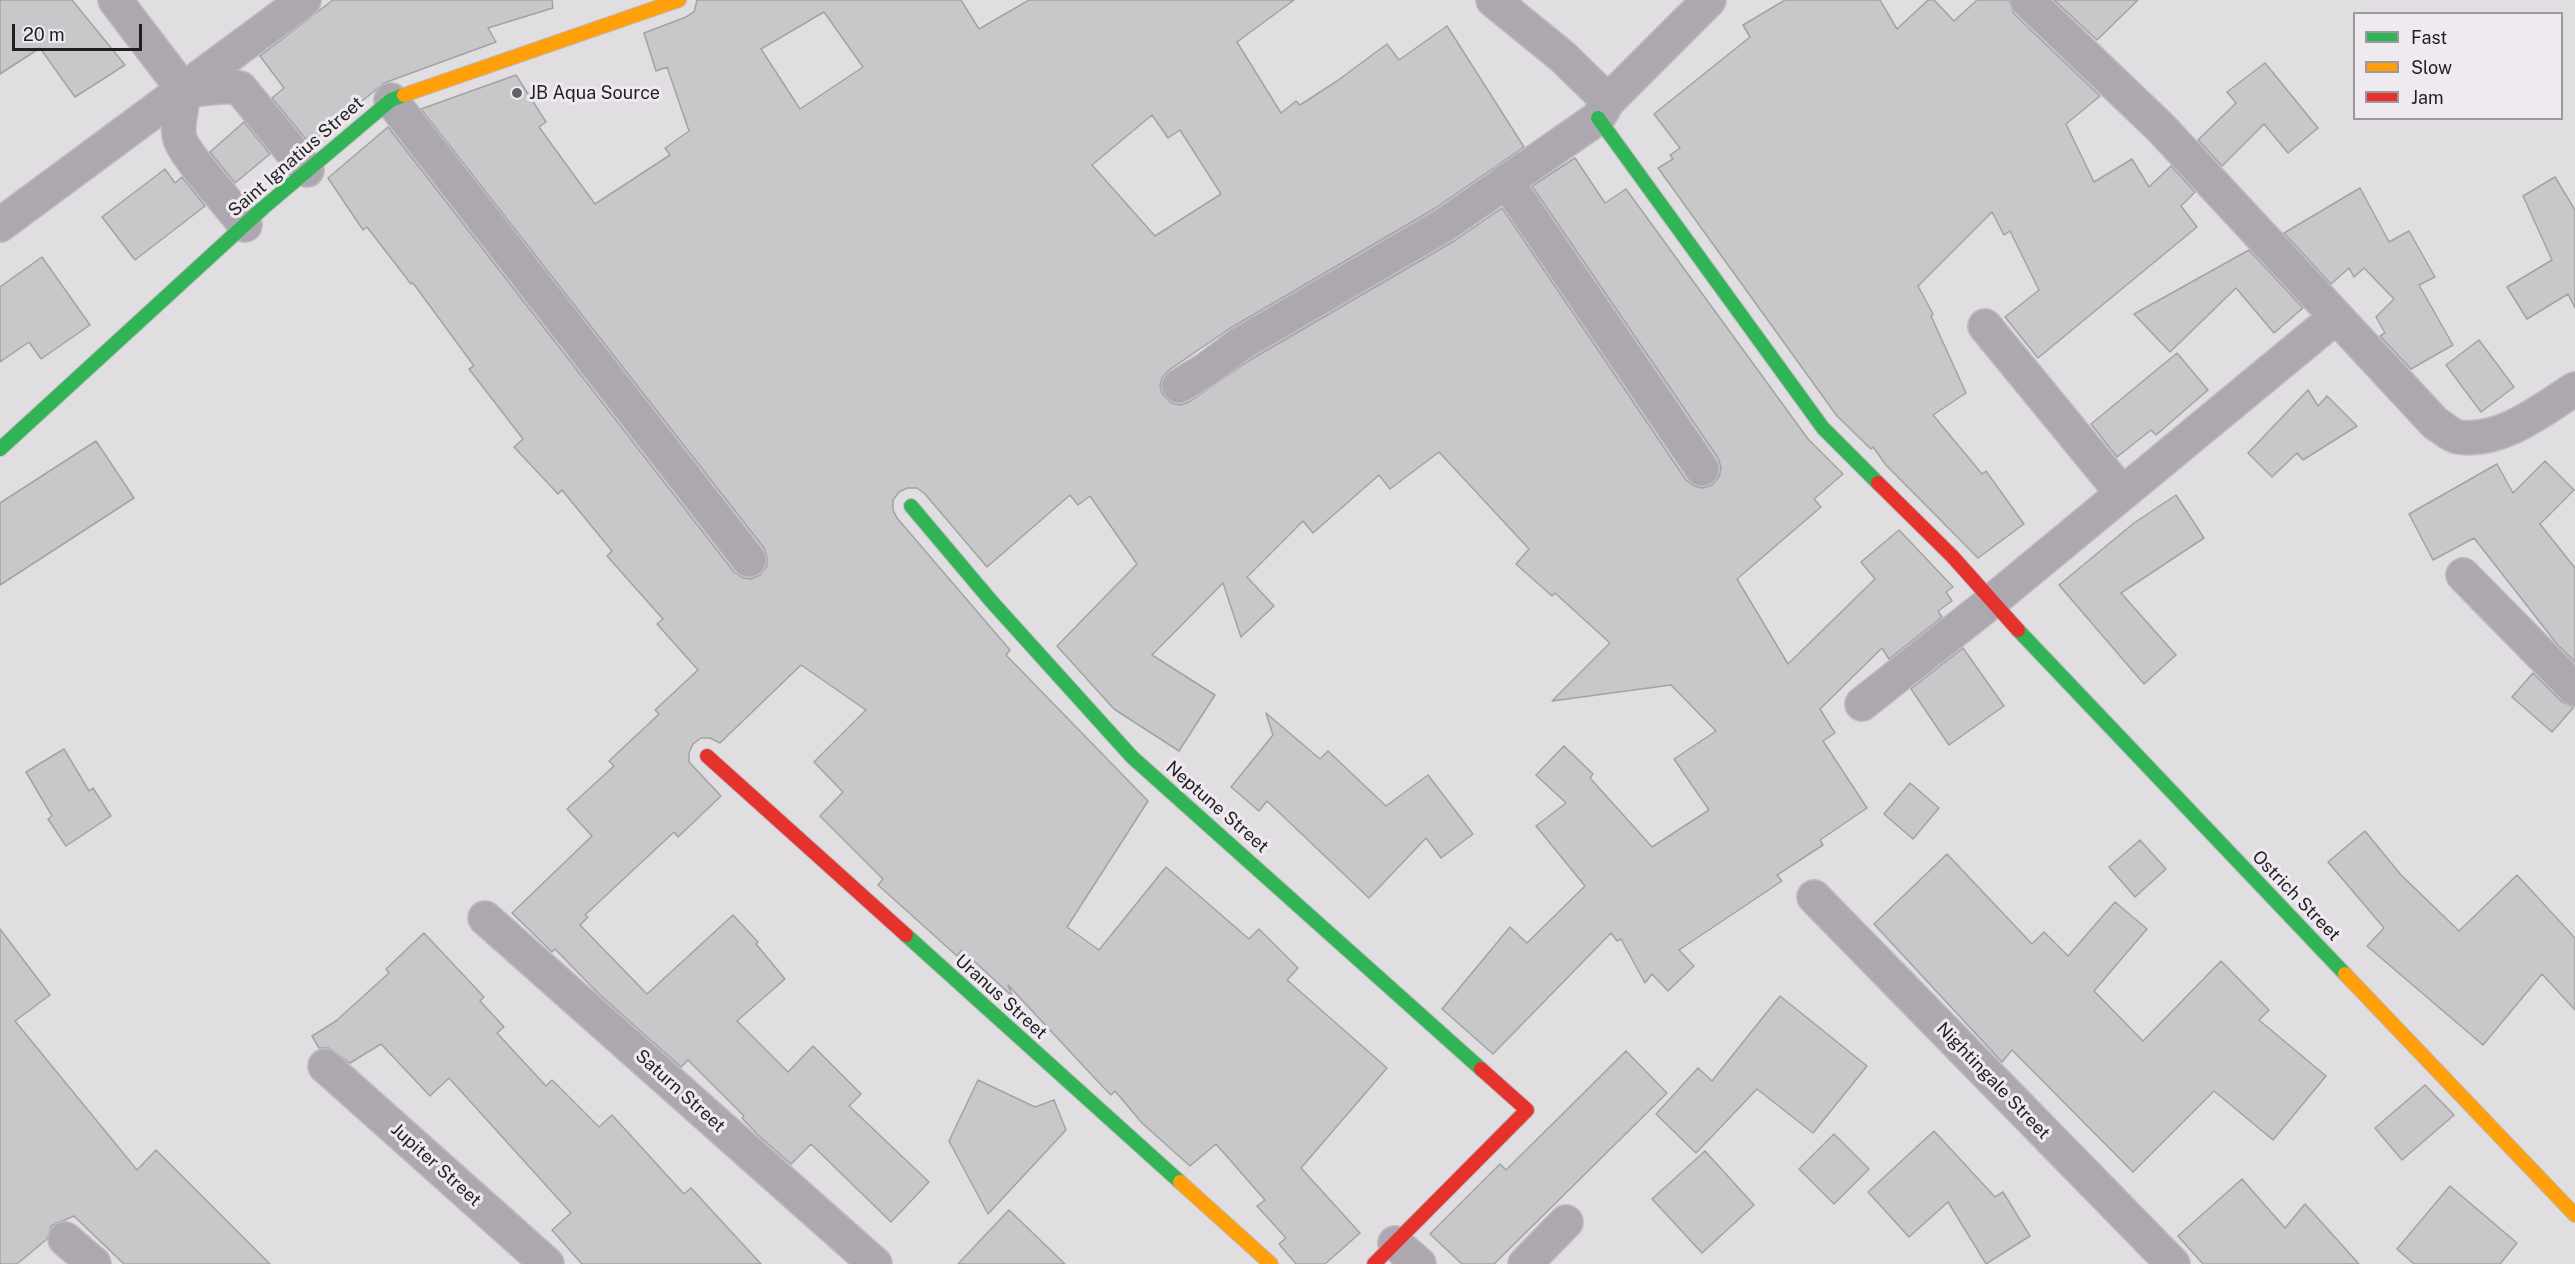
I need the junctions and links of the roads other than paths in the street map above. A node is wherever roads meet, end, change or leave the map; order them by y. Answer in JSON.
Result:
{"nodes":[{"id":1,"x":115,"y":0,"type":"edge"},
{"id":2,"x":304,"y":0,"type":"edge"},
{"id":3,"x":679,"y":0,"type":"edge"},
{"id":4,"x":1493,"y":0,"type":"edge"},
{"id":5,"x":1709,"y":0,"type":"edge"},
{"id":6,"x":2027,"y":0,"type":"edge"},
{"id":7,"x":182,"y":88,"type":"junction"},
{"id":8,"x":391,"y":100,"type":"junction"},
{"id":9,"x":1603,"y":110,"type":"junction"},
{"id":10,"x":307,"y":170,"type":"junction"},
{"id":11,"x":1506,"y":181,"type":"junction"},
{"id":12,"x":0,"y":225,"type":"edge"},
{"id":13,"x":245,"y":225,"type":"junction"},
{"id":14,"x":2336,"y":317,"type":"junction"},
{"id":15,"x":1985,"y":326,"type":"dead end"},
{"id":16,"x":1179,"y":386,"type":"dead end"},
{"id":17,"x":2575,"y":389,"type":"edge"},
{"id":18,"x":0,"y":449,"type":"edge"},
{"id":19,"x":1702,"y":469,"type":"dead end"},
{"id":20,"x":2122,"y":493,"type":"junction"},
{"id":21,"x":910,"y":506,"type":"dead end"},
{"id":22,"x":749,"y":560,"type":"dead end"},
{"id":23,"x":2463,"y":575,"type":"dead end"},
{"id":24,"x":1991,"y":602,"type":"junction"},
{"id":25,"x":2575,"y":690,"type":"edge"},
{"id":26,"x":1862,"y":704,"type":"dead end"},
{"id":27,"x":707,"y":756,"type":"dead end"},
{"id":28,"x":1814,"y":897,"type":"dead end"},
{"id":29,"x":485,"y":918,"type":"dead end"},
{"id":30,"x":324,"y":1066,"type":"dead end"},
{"id":31,"x":2575,"y":1215,"type":"edge"},
{"id":32,"x":1566,"y":1222,"type":"dead end"},
{"id":33,"x":65,"y":1239,"type":"dead end"},
{"id":34,"x":1385,"y":1253,"type":"edge"},
{"id":35,"x":94,"y":1264,"type":"edge"},
{"id":36,"x":547,"y":1264,"type":"edge"},
{"id":37,"x":875,"y":1264,"type":"edge"},
{"id":38,"x":1271,"y":1264,"type":"edge"},
{"id":39,"x":1419,"y":1264,"type":"edge"},
{"id":40,"x":1525,"y":1264,"type":"edge"},
{"id":41,"x":2173,"y":1264,"type":"edge"}],
"edges":[{"from":1,"to":7,"type":"street"},
{"from":2,"to":7,"type":"street"},
{"from":3,"to":8,"type":"street","name":"Saint Ignatius Street"},
{"from":4,"to":9,"type":"street"},
{"from":5,"to":9,"type":"street"},
{"from":6,"to":14,"type":"street"},
{"from":7,"to":10,"type":"street"},
{"from":7,"to":12,"type":"street"},
{"from":7,"to":13,"type":"street"},
{"from":8,"to":10,"type":"street","name":"Saint Ignatius Street"},
{"from":8,"to":22,"type":"street"},
{"from":9,"to":11,"type":"street"},
{"from":9,"to":24,"type":"street","name":"Ostrich Street"},
{"from":10,"to":13,"type":"street","name":"Saint Ignatius Street"},
{"from":11,"to":16,"type":"street"},
{"from":11,"to":19,"type":"street"},
{"from":13,"to":18,"type":"street","name":"Saint Ignatius Street"},
{"from":14,"to":17,"type":"street"},
{"from":14,"to":20,"type":"street"},
{"from":15,"to":20,"type":"street"},
{"from":20,"to":24,"type":"street"},
{"from":21,"to":34,"type":"street","name":"Neptune Street"},
{"from":23,"to":25,"type":"street"},
{"from":24,"to":26,"type":"street"},
{"from":24,"to":31,"type":"street","name":"Ostrich Street"},
{"from":27,"to":38,"type":"street","name":"Uranus Street"},
{"from":28,"to":41,"type":"street","name":"Nightingale Street"},
{"from":29,"to":37,"type":"street","name":"Saturn Street"},
{"from":30,"to":36,"type":"street","name":"Jupiter Street"},
{"from":32,"to":40,"type":"street"},
{"from":33,"to":35,"type":"street"},
{"from":34,"to":39,"type":"street"}]}
